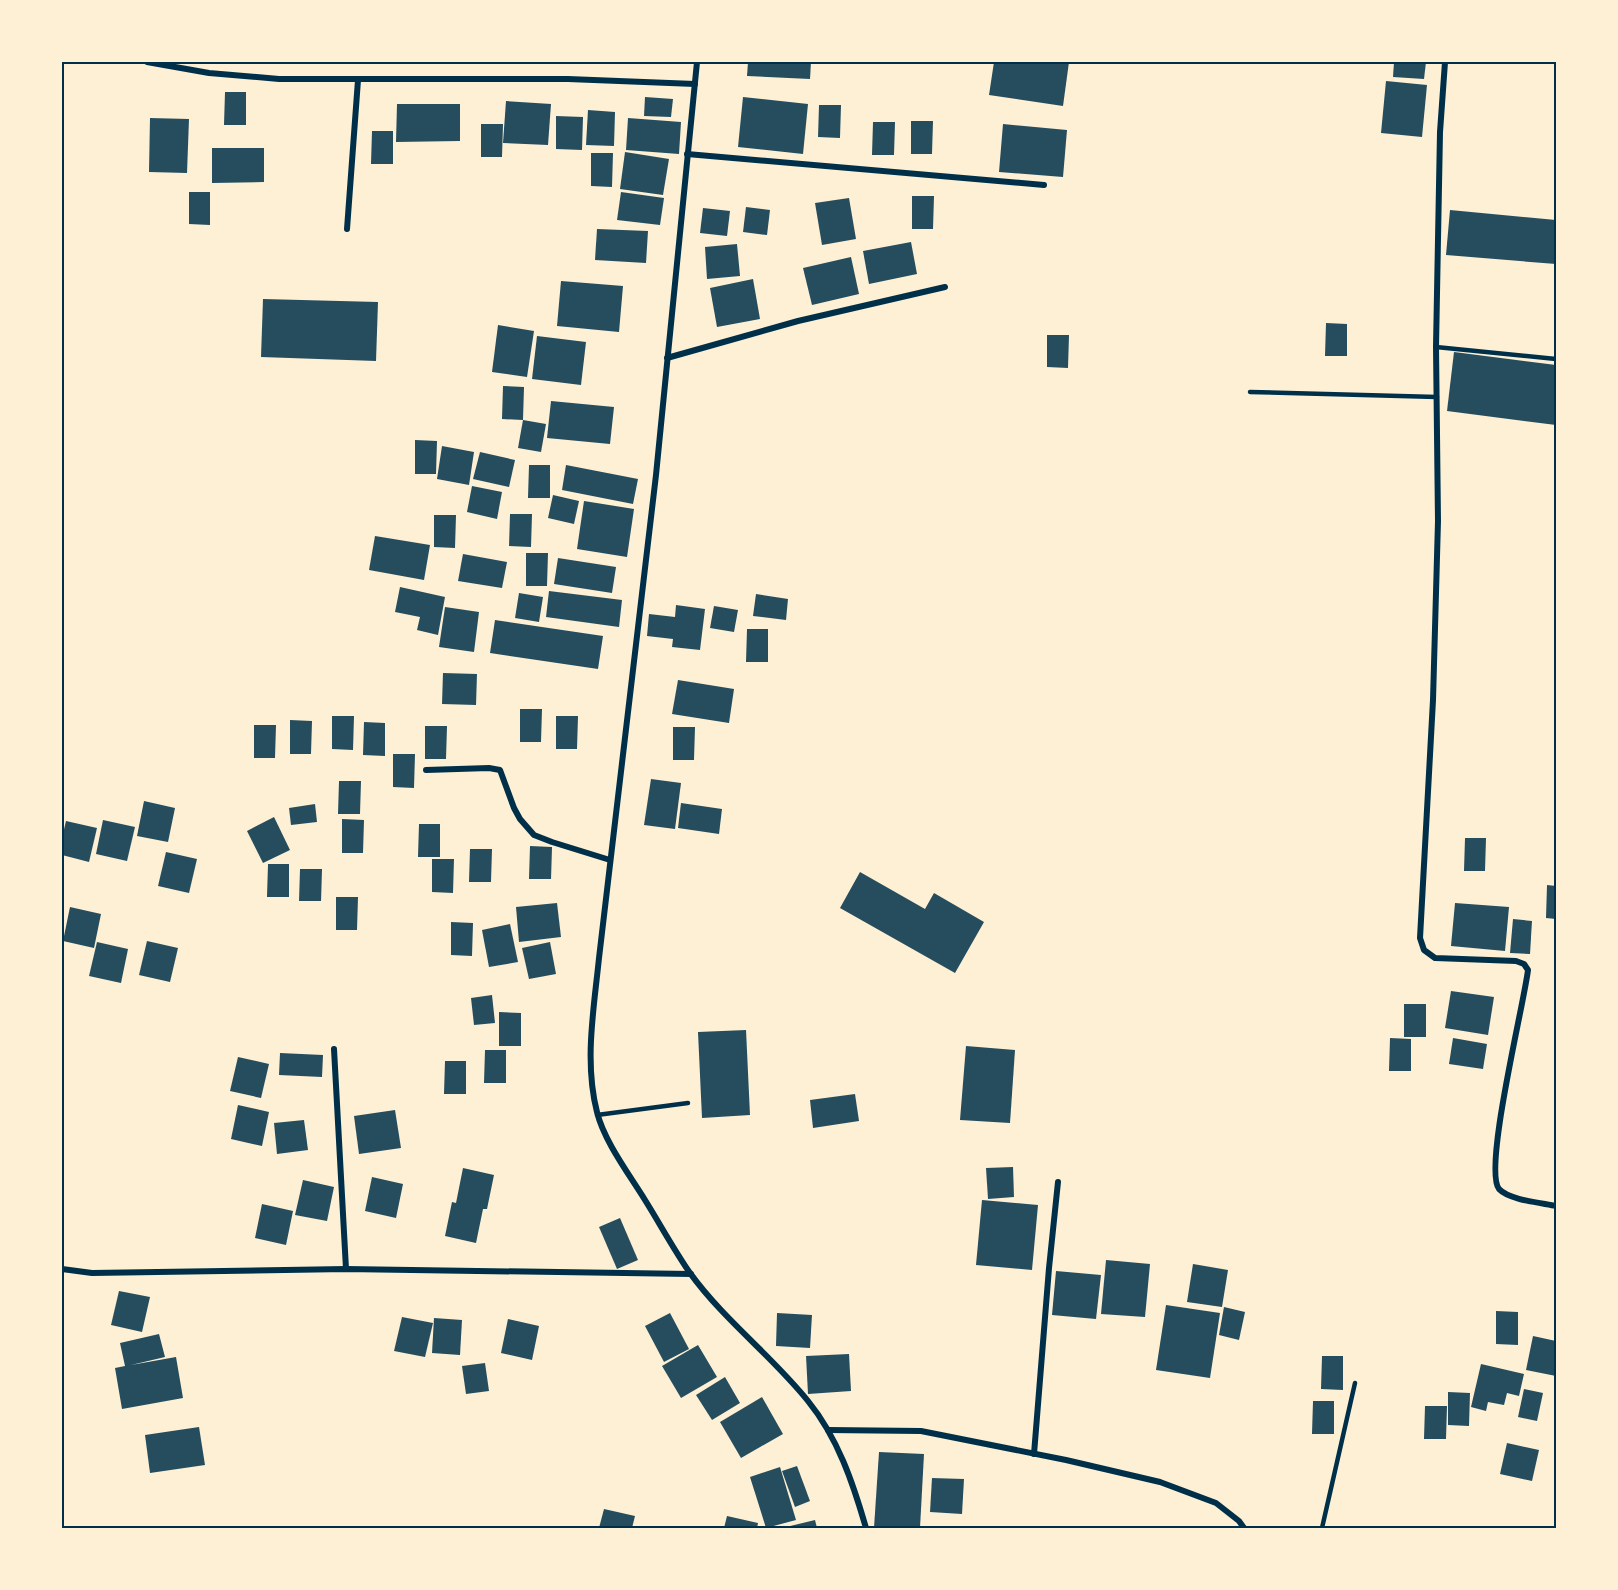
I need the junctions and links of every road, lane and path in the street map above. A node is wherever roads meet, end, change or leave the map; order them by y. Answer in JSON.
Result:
{"nodes":[{"id":1,"x":147,"y":62,"type":"edge"},
{"id":2,"x":697,"y":62,"type":"edge"},
{"id":3,"x":1445,"y":62,"type":"edge"},
{"id":4,"x":358,"y":80,"type":"junction"},
{"id":5,"x":694,"y":84,"type":"junction"},
{"id":6,"x":687,"y":154,"type":"junction"},
{"id":7,"x":1044,"y":185,"type":"dead end"},
{"id":8,"x":347,"y":229,"type":"dead end"},
{"id":9,"x":945,"y":287,"type":"dead end"},
{"id":10,"x":1436,"y":346,"type":"junction"},
{"id":11,"x":667,"y":358,"type":"junction"},
{"id":12,"x":1557,"y":358,"type":"edge"},
{"id":13,"x":1250,"y":392,"type":"dead end"},
{"id":14,"x":1437,"y":397,"type":"junction"},
{"id":15,"x":426,"y":770,"type":"dead end"},
{"id":16,"x":610,"y":860,"type":"junction"},
{"id":17,"x":334,"y":1049,"type":"dead end"},
{"id":18,"x":688,"y":1103,"type":"dead end"},
{"id":19,"x":597,"y":1114,"type":"junction"},
{"id":20,"x":1058,"y":1182,"type":"dead end"},
{"id":21,"x":1557,"y":1206,"type":"edge"},
{"id":22,"x":62,"y":1269,"type":"edge"},
{"id":23,"x":346,"y":1269,"type":"junction"},
{"id":24,"x":691,"y":1274,"type":"junction"},
{"id":25,"x":1355,"y":1383,"type":"dead end"},
{"id":26,"x":828,"y":1430,"type":"junction"},
{"id":27,"x":1034,"y":1454,"type":"junction"},
{"id":28,"x":866,"y":1528,"type":"edge"},
{"id":29,"x":1244,"y":1528,"type":"edge"},
{"id":30,"x":1322,"y":1528,"type":"edge"}],
"edges":[{"from":1,"to":4,"type":"street"},
{"from":2,"to":5,"type":"street"},
{"from":3,"to":10,"type":"street"},
{"from":4,"to":5,"type":"street"},
{"from":4,"to":8,"type":"street"},
{"from":5,"to":6,"type":"street"},
{"from":6,"to":7,"type":"street"},
{"from":6,"to":11,"type":"street"},
{"from":9,"to":11,"type":"street"},
{"from":10,"to":12,"type":"lane"},
{"from":10,"to":14,"type":"street"},
{"from":11,"to":16,"type":"street"},
{"from":13,"to":14,"type":"lane"},
{"from":14,"to":21,"type":"street"},
{"from":15,"to":16,"type":"street"},
{"from":16,"to":19,"type":"street"},
{"from":17,"to":23,"type":"street"},
{"from":18,"to":19,"type":"lane"},
{"from":19,"to":24,"type":"street"},
{"from":20,"to":27,"type":"street"},
{"from":22,"to":23,"type":"street"},
{"from":23,"to":24,"type":"street"},
{"from":24,"to":26,"type":"street"},
{"from":25,"to":30,"type":"lane"},
{"from":26,"to":27,"type":"street"},
{"from":26,"to":28,"type":"street"},
{"from":27,"to":29,"type":"street"}]}
